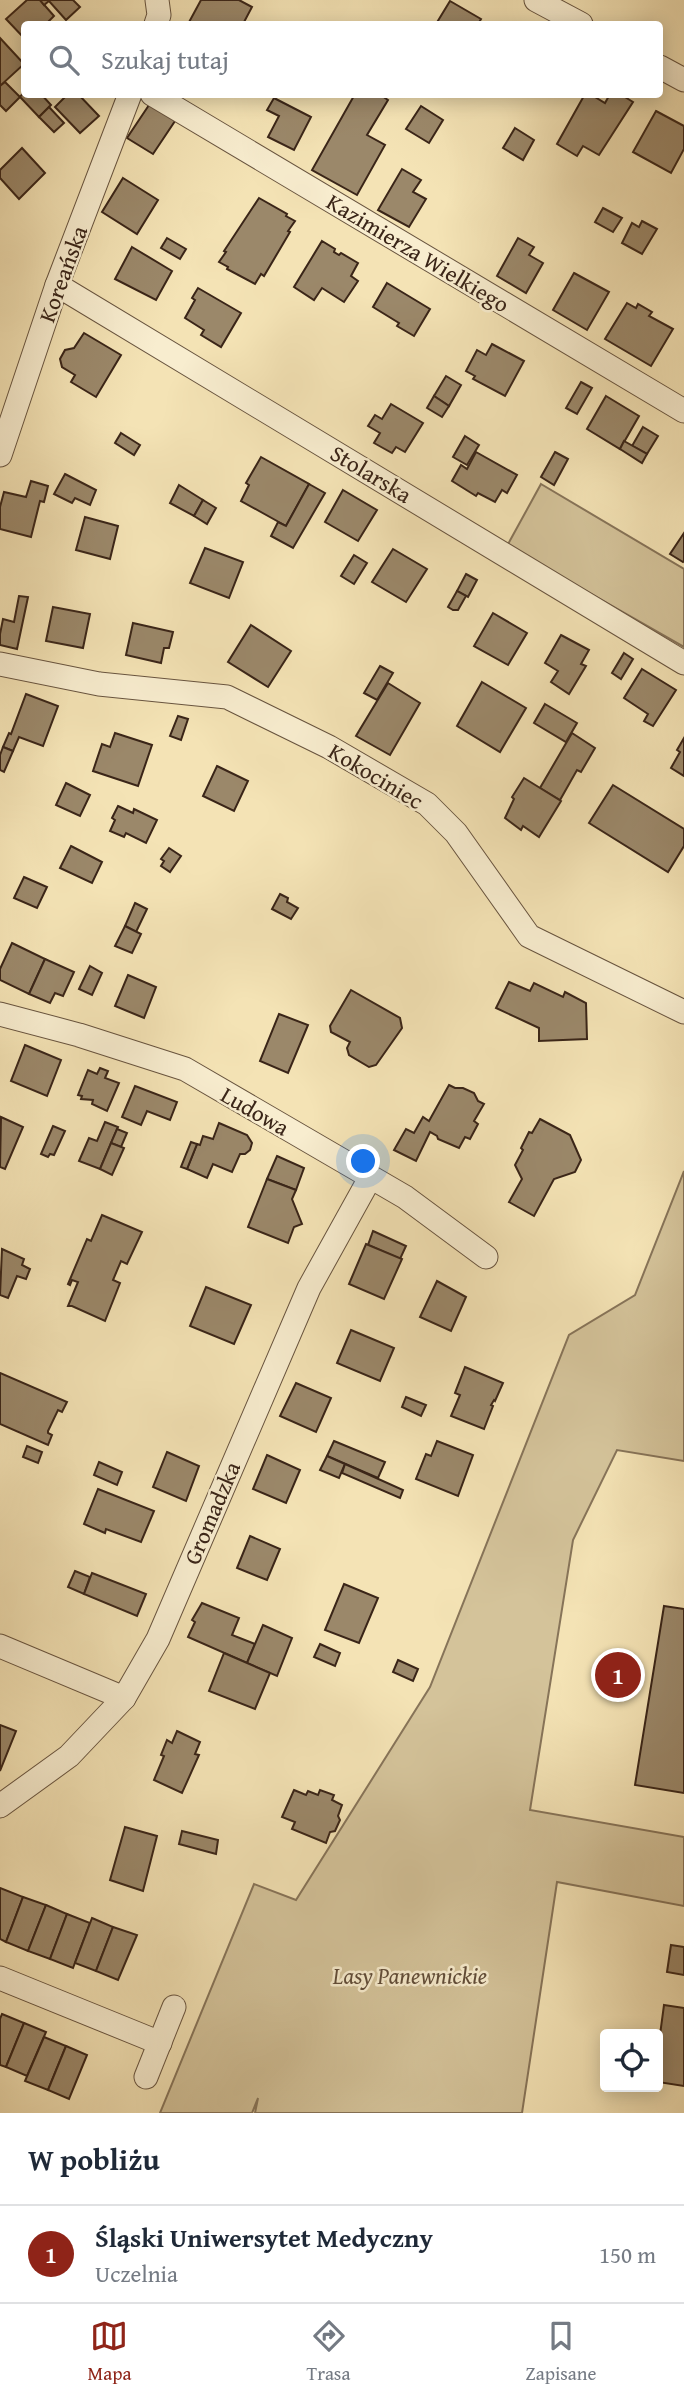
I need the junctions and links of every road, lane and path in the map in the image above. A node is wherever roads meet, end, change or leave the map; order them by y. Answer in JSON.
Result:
{"nodes":[{"id":1,"x":157,"y":0,"type":"edge"},
{"id":2,"x":536,"y":0,"type":"edge"},
{"id":3,"x":157,"y":21,"type":"edge"},
{"id":4,"x":575,"y":21,"type":"edge"},
{"id":5,"x":663,"y":68,"type":"edge"},
{"id":6,"x":684,"y":80,"type":"edge"},
{"id":7,"x":128,"y":98,"type":"edge"},
{"id":8,"x":159,"y":98,"type":"edge"},
{"id":9,"x":57,"y":285,"type":"junction"},
{"id":10,"x":684,"y":411,"type":"edge"},
{"id":11,"x":0,"y":455,"type":"edge"},
{"id":12,"x":684,"y":663,"type":"edge"},
{"id":13,"x":0,"y":664,"type":"edge"},
{"id":14,"x":684,"y":1012,"type":"edge"},
{"id":15,"x":0,"y":1014,"type":"edge"},
{"id":16,"x":370,"y":1178,"type":"junction"},
{"id":17,"x":486,"y":1257,"type":"dead end"},
{"id":18,"x":0,"y":1646,"type":"edge"},
{"id":19,"x":124,"y":1698,"type":"junction"},
{"id":20,"x":0,"y":1806,"type":"edge"},
{"id":21,"x":0,"y":1978,"type":"edge"},
{"id":22,"x":174,"y":2007,"type":"dead end"},
{"id":23,"x":160,"y":2043,"type":"junction"},
{"id":24,"x":146,"y":2077,"type":"dead end"}],
"edges":[{"from":1,"to":3,"type":"street"},
{"from":2,"to":4,"type":"street"},
{"from":5,"to":6,"type":"street"},
{"from":7,"to":9,"type":"street","name":"Koreańska"},
{"from":8,"to":10,"type":"street","name":"Kazimierza Wielkiego"},
{"from":9,"to":11,"type":"street","name":"Koreańska"},
{"from":9,"to":12,"type":"street","name":"Stolarska"},
{"from":13,"to":14,"type":"street","name":"Kokociniec"},
{"from":15,"to":16,"type":"street","name":"Ludowa"},
{"from":16,"to":17,"type":"street","name":"Ludowa"},
{"from":16,"to":19,"type":"street","name":"Gromadzka"},
{"from":18,"to":19,"type":"street"},
{"from":19,"to":20,"type":"street","name":"Gromadzka"},
{"from":21,"to":23,"type":"street"},
{"from":22,"to":23,"type":"street"},
{"from":23,"to":24,"type":"street"}]}
